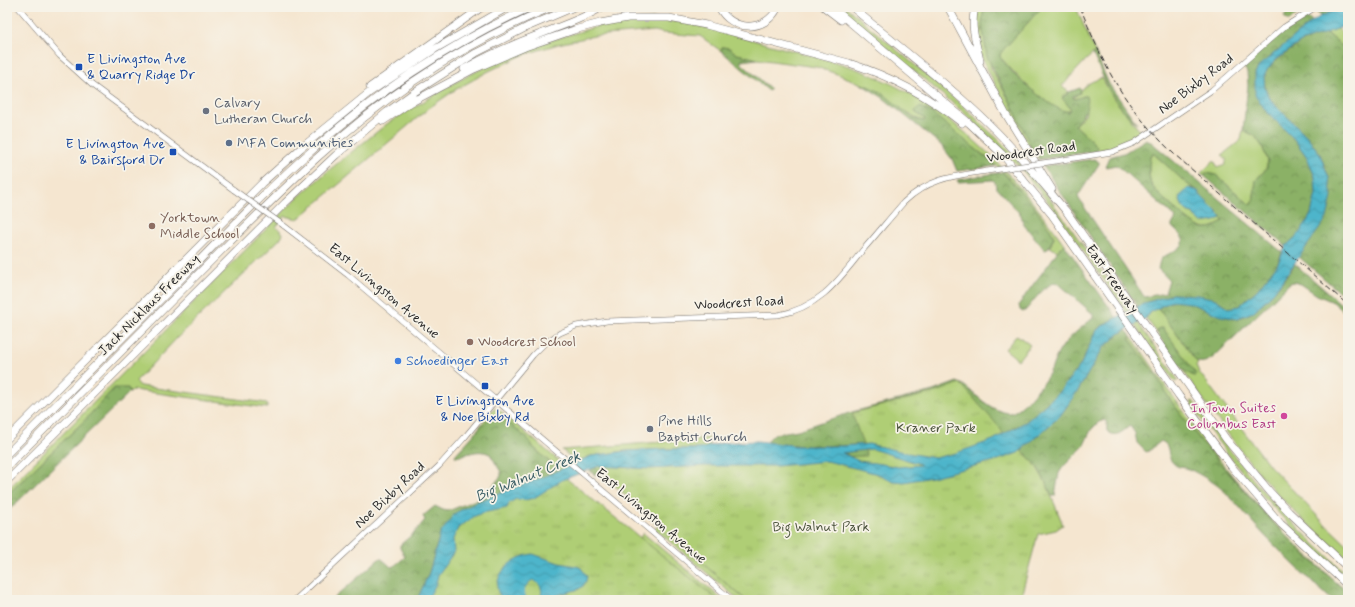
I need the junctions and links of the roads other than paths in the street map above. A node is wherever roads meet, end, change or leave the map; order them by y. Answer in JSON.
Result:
{"nodes":[{"id":1,"x":18,"y":7,"type":"edge"},
{"id":2,"x":482,"y":7,"type":"edge"},
{"id":3,"x":531,"y":7,"type":"edge"},
{"id":4,"x":552,"y":7,"type":"edge"},
{"id":5,"x":574,"y":7,"type":"edge"},
{"id":6,"x":602,"y":7,"type":"edge"},
{"id":7,"x":719,"y":7,"type":"edge"},
{"id":8,"x":778,"y":7,"type":"edge"},
{"id":9,"x":824,"y":7,"type":"edge"},
{"id":10,"x":832,"y":7,"type":"edge"},
{"id":11,"x":852,"y":7,"type":"edge"},
{"id":12,"x":948,"y":7,"type":"edge"},
{"id":13,"x":975,"y":7,"type":"edge"},
{"id":14,"x":1316,"y":7,"type":"edge"},
{"id":15,"x":508,"y":8,"type":"edge"},
{"id":16,"x":863,"y":33,"type":"junction"},
{"id":17,"x":982,"y":71,"type":"junction"},
{"id":18,"x":414,"y":101,"type":"junction"},
{"id":19,"x":359,"y":136,"type":"junction"},
{"id":20,"x":301,"y":148,"type":"junction"},
{"id":21,"x":1103,"y":154,"type":"joint"},
{"id":22,"x":1027,"y":184,"type":"junction"},
{"id":23,"x":1066,"y":211,"type":"junction"},
{"id":24,"x":495,"y":400,"type":"junction"},
{"id":25,"x":7,"y":439,"type":"edge"},
{"id":26,"x":7,"y":454,"type":"edge"},
{"id":27,"x":7,"y":467,"type":"edge"},
{"id":28,"x":7,"y":481,"type":"edge"},
{"id":29,"x":1348,"y":568,"type":"edge"},
{"id":30,"x":1348,"y":586,"type":"edge"},
{"id":31,"x":295,"y":600,"type":"edge"},
{"id":32,"x":732,"y":600,"type":"edge"}],
"edges":[{"from":1,"to":24,"type":"street","name":"East Livingston Avenue","bridge":true},
{"from":2,"to":20,"type":"highway"},
{"from":3,"to":26,"type":"highway","name":"Jack Nicklaus Freeway"},
{"from":4,"to":27,"type":"highway","name":"Jack Nicklaus Freeway"},
{"from":5,"to":19,"type":"highway"},
{"from":6,"to":18,"type":"highway"},
{"from":7,"to":8,"type":"highway"},
{"from":9,"to":16,"type":"highway"},
{"from":10,"to":16,"type":"highway","name":"East Freeway"},
{"from":11,"to":23,"type":"highway","name":"East Freeway"},
{"from":12,"to":17,"type":"highway"},
{"from":13,"to":17,"type":"highway"},
{"from":14,"to":21,"type":"street","name":"Noe Bixby Road"},
{"from":15,"to":20,"type":"highway"},
{"from":16,"to":22,"type":"highway","name":"East Freeway"},
{"from":17,"to":23,"type":"highway"},
{"from":18,"to":19,"type":"highway"},
{"from":18,"to":22,"type":"highway"},
{"from":19,"to":28,"type":"highway"},
{"from":20,"to":25,"type":"highway"},
{"from":21,"to":24,"type":"street","name":"Woodcrest Road","bridge":true},
{"from":22,"to":30,"type":"highway","name":"East Freeway"},
{"from":23,"to":29,"type":"highway","name":"East Freeway"},
{"from":24,"to":31,"type":"street","name":"Noe Bixby Road"},
{"from":24,"to":32,"type":"street","name":"East Livingston Avenue"}]}
